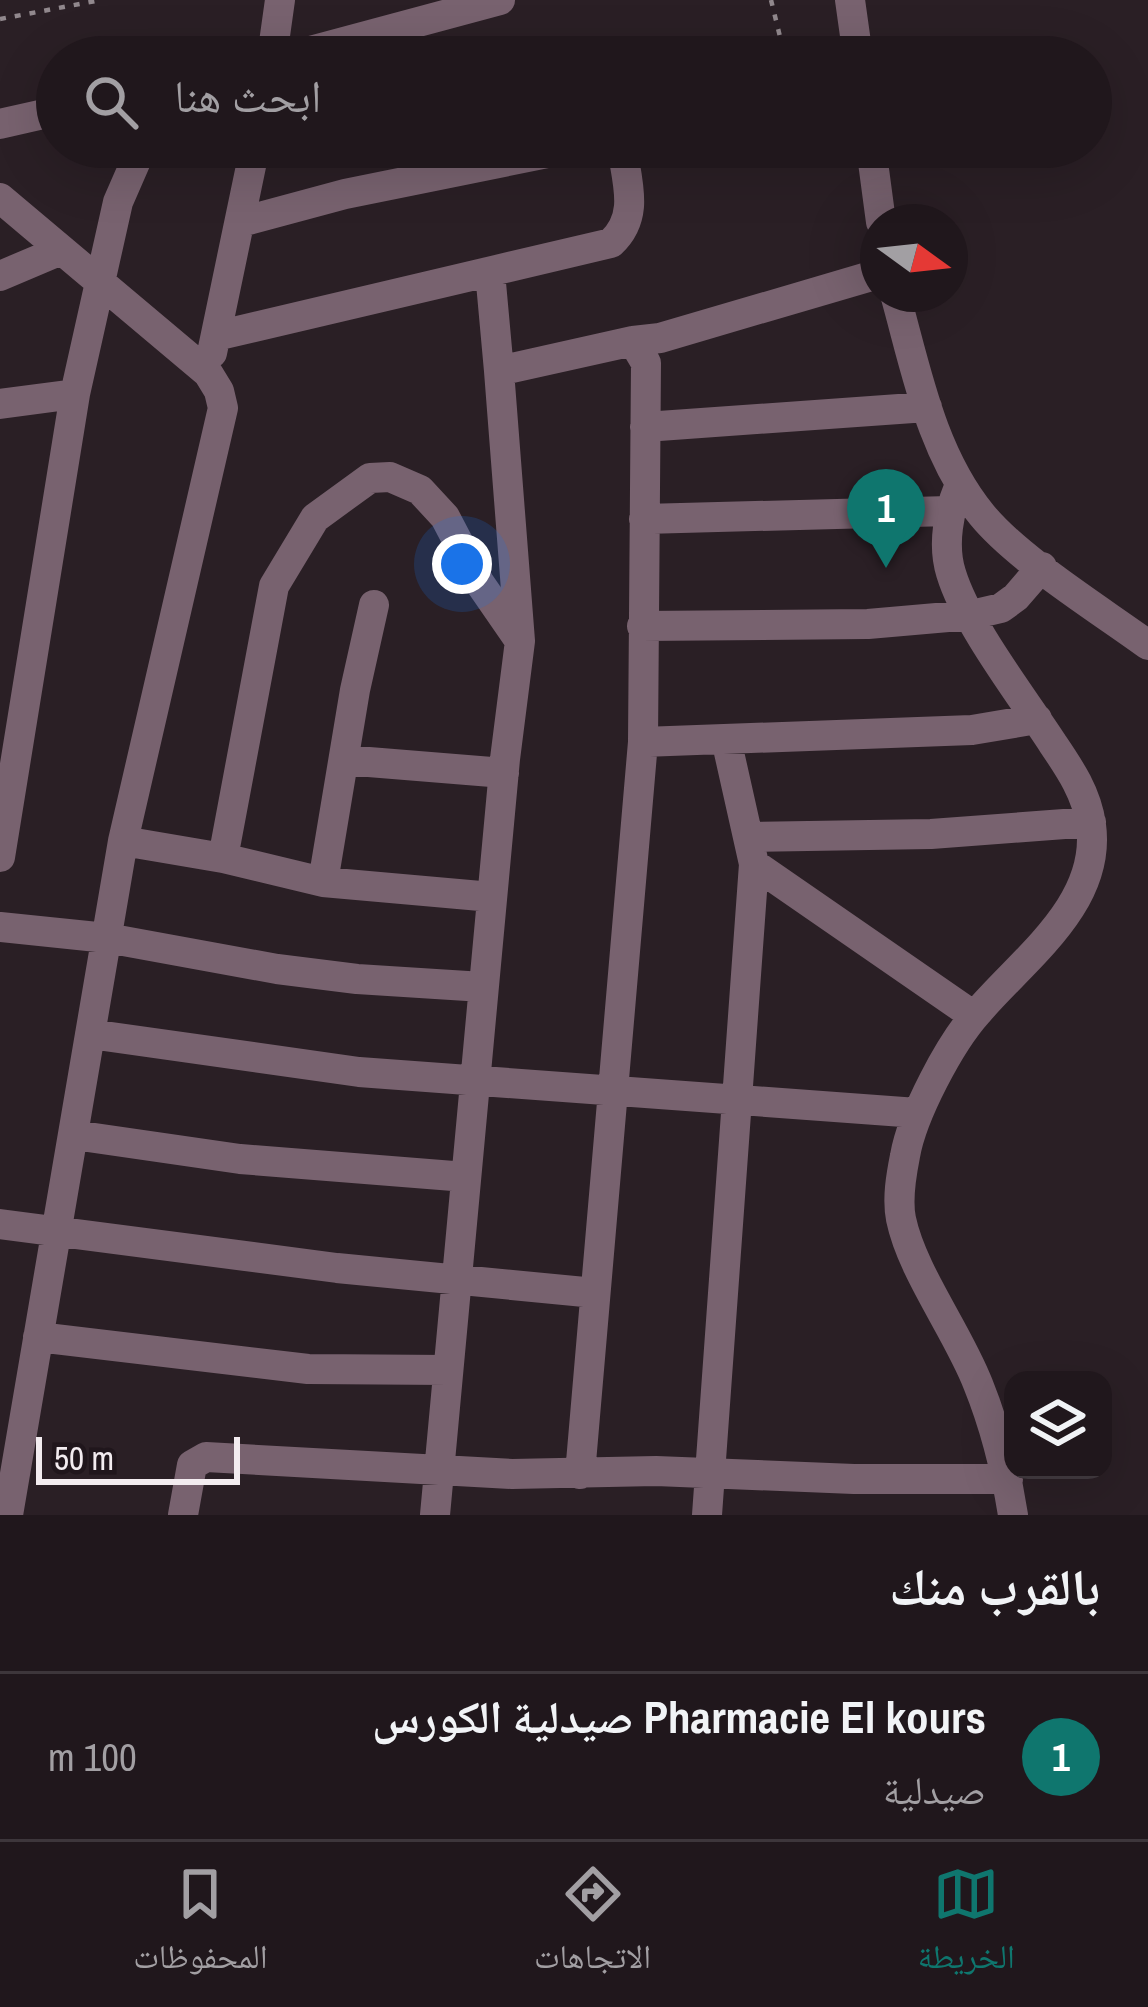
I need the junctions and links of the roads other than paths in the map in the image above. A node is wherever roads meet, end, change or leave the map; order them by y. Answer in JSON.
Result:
{"nodes":[{"id":1,"x":280,"y":0,"type":"edge"},
{"id":2,"x":500,"y":0,"type":"edge"},
{"id":3,"x":850,"y":0,"type":"edge"},
{"id":4,"x":275,"y":36,"type":"edge"},
{"id":5,"x":366,"y":36,"type":"edge"},
{"id":6,"x":855,"y":36,"type":"edge"},
{"id":7,"x":36,"y":116,"type":"edge"},
{"id":8,"x":0,"y":124,"type":"edge"},
{"id":9,"x":133,"y":168,"type":"edge"},
{"id":10,"x":251,"y":168,"type":"edge"},
{"id":11,"x":473,"y":168,"type":"edge"},
{"id":12,"x":625,"y":168,"type":"edge"},
{"id":13,"x":874,"y":168,"type":"edge"},
{"id":14,"x":0,"y":198,"type":"edge"},
{"id":15,"x":879,"y":204,"type":"edge"},
{"id":16,"x":241,"y":222,"type":"junction"},
{"id":17,"x":59,"y":250,"type":"junction"},
{"id":18,"x":490,"y":272,"type":"junction"},
{"id":19,"x":0,"y":276,"type":"edge"},
{"id":20,"x":860,"y":279,"type":"edge"},
{"id":21,"x":98,"y":283,"type":"junction"},
{"id":22,"x":900,"y":312,"type":"edge"},
{"id":23,"x":216,"y":336,"type":"junction"},
{"id":24,"x":633,"y":340,"type":"junction"},
{"id":25,"x":500,"y":371,"type":"junction"},
{"id":26,"x":208,"y":373,"type":"junction"},
{"id":27,"x":75,"y":394,"type":"junction"},
{"id":28,"x":0,"y":404,"type":"edge"},
{"id":29,"x":927,"y":407,"type":"junction"},
{"id":30,"x":645,"y":428,"type":"junction"},
{"id":31,"x":955,"y":497,"type":"junction"},
{"id":32,"x":644,"y":519,"type":"junction"},
{"id":33,"x":1042,"y":567,"type":"junction"},
{"id":34,"x":374,"y":605,"type":"dead end"},
{"id":35,"x":971,"y":615,"type":"junction"},
{"id":36,"x":642,"y":626,"type":"junction"},
{"id":37,"x":520,"y":641,"type":"junction"},
{"id":38,"x":1148,"y":645,"type":"edge"},
{"id":39,"x":1037,"y":719,"type":"junction"},
{"id":40,"x":726,"y":739,"type":"junction"},
{"id":41,"x":643,"y":742,"type":"junction"},
{"id":42,"x":344,"y":760,"type":"junction"},
{"id":43,"x":504,"y":773,"type":"junction"},
{"id":44,"x":1091,"y":822,"type":"junction"},
{"id":45,"x":123,"y":842,"type":"junction"},
{"id":46,"x":751,"y":850,"type":"junction"},
{"id":47,"x":0,"y":857,"type":"edge"},
{"id":48,"x":223,"y":858,"type":"junction"},
{"id":49,"x":323,"y":882,"type":"junction"},
{"id":50,"x":492,"y":896,"type":"junction"},
{"id":51,"x":0,"y":927,"type":"edge"},
{"id":52,"x":107,"y":938,"type":"junction"},
{"id":53,"x":484,"y":987,"type":"junction"},
{"id":54,"x":974,"y":1016,"type":"junction"},
{"id":55,"x":90,"y":1034,"type":"junction"},
{"id":56,"x":475,"y":1080,"type":"junction"},
{"id":57,"x":616,"y":1088,"type":"junction"},
{"id":58,"x":738,"y":1099,"type":"junction"},
{"id":59,"x":917,"y":1113,"type":"junction"},
{"id":60,"x":74,"y":1135,"type":"junction"},
{"id":61,"x":466,"y":1177,"type":"junction"},
{"id":62,"x":0,"y":1224,"type":"edge"},
{"id":63,"x":56,"y":1231,"type":"junction"},
{"id":64,"x":456,"y":1279,"type":"junction"},
{"id":65,"x":595,"y":1293,"type":"junction"},
{"id":66,"x":38,"y":1337,"type":"junction"},
{"id":67,"x":448,"y":1370,"type":"junction"},
{"id":68,"x":1004,"y":1469,"type":"edge"},
{"id":69,"x":437,"y":1471,"type":"junction"},
{"id":70,"x":712,"y":1472,"type":"junction"},
{"id":71,"x":580,"y":1474,"type":"junction"},
{"id":72,"x":1004,"y":1479,"type":"edge"},
{"id":73,"x":1007,"y":1479,"type":"edge"},
{"id":74,"x":8,"y":1515,"type":"edge"},
{"id":75,"x":183,"y":1515,"type":"edge"},
{"id":76,"x":435,"y":1515,"type":"edge"},
{"id":77,"x":707,"y":1515,"type":"edge"},
{"id":78,"x":1013,"y":1515,"type":"edge"}],
"edges":[{"from":1,"to":4,"type":"street"},
{"from":2,"to":5,"type":"street"},
{"from":3,"to":6,"type":"street"},
{"from":7,"to":8,"type":"street"},
{"from":9,"to":21,"type":"street"},
{"from":10,"to":16,"type":"street"},
{"from":11,"to":16,"type":"street"},
{"from":12,"to":18,"type":"street"},
{"from":13,"to":15,"type":"street"},
{"from":14,"to":17,"type":"street"},
{"from":16,"to":23,"type":"street"},
{"from":17,"to":19,"type":"street"},
{"from":17,"to":21,"type":"street"},
{"from":18,"to":23,"type":"street"},
{"from":18,"to":25,"type":"street"},
{"from":20,"to":24,"type":"street"},
{"from":21,"to":26,"type":"street"},
{"from":21,"to":27,"type":"street"},
{"from":22,"to":29,"type":"street"},
{"from":23,"to":26,"type":"street"},
{"from":24,"to":25,"type":"street"},
{"from":24,"to":30,"type":"street"},
{"from":25,"to":37,"type":"street"},
{"from":26,"to":45,"type":"street"},
{"from":27,"to":28,"type":"street"},
{"from":27,"to":47,"type":"street"},
{"from":29,"to":30,"type":"street"},
{"from":29,"to":31,"type":"street"},
{"from":30,"to":32,"type":"street"},
{"from":31,"to":32,"type":"street"},
{"from":31,"to":33,"type":"street"},
{"from":31,"to":35,"type":"street"},
{"from":32,"to":36,"type":"street"},
{"from":33,"to":35,"type":"street"},
{"from":33,"to":38,"type":"street"},
{"from":34,"to":42,"type":"street"},
{"from":35,"to":36,"type":"street"},
{"from":35,"to":39,"type":"street"},
{"from":36,"to":41,"type":"street"},
{"from":37,"to":43,"type":"street"},
{"from":37,"to":48,"type":"street"},
{"from":39,"to":40,"type":"street"},
{"from":39,"to":44,"type":"street"},
{"from":40,"to":41,"type":"street"},
{"from":40,"to":46,"type":"street"},
{"from":41,"to":57,"type":"street"},
{"from":42,"to":43,"type":"street"},
{"from":42,"to":49,"type":"street"},
{"from":43,"to":50,"type":"street"},
{"from":44,"to":46,"type":"street"},
{"from":44,"to":54,"type":"street"},
{"from":45,"to":48,"type":"street"},
{"from":45,"to":52,"type":"street"},
{"from":46,"to":54,"type":"street"},
{"from":46,"to":58,"type":"street"},
{"from":48,"to":49,"type":"street"},
{"from":49,"to":50,"type":"street"},
{"from":50,"to":53,"type":"street"},
{"from":51,"to":52,"type":"street"},
{"from":52,"to":53,"type":"street"},
{"from":52,"to":55,"type":"street"},
{"from":53,"to":56,"type":"street"},
{"from":54,"to":59,"type":"street"},
{"from":55,"to":56,"type":"street"},
{"from":55,"to":60,"type":"street"},
{"from":56,"to":57,"type":"street"},
{"from":56,"to":61,"type":"street"},
{"from":57,"to":58,"type":"street"},
{"from":57,"to":65,"type":"street"},
{"from":58,"to":59,"type":"street"},
{"from":58,"to":70,"type":"street"},
{"from":59,"to":68,"type":"street"},
{"from":60,"to":61,"type":"street"},
{"from":60,"to":63,"type":"street"},
{"from":61,"to":64,"type":"street"},
{"from":62,"to":63,"type":"street"},
{"from":63,"to":64,"type":"street"},
{"from":63,"to":66,"type":"street"},
{"from":64,"to":65,"type":"street"},
{"from":64,"to":67,"type":"street"},
{"from":65,"to":71,"type":"street"},
{"from":66,"to":67,"type":"street"},
{"from":66,"to":74,"type":"street"},
{"from":67,"to":69,"type":"street"},
{"from":69,"to":71,"type":"street"},
{"from":69,"to":75,"type":"street"},
{"from":69,"to":76,"type":"street"},
{"from":70,"to":71,"type":"street"},
{"from":70,"to":72,"type":"street"},
{"from":70,"to":77,"type":"street"},
{"from":73,"to":78,"type":"street"}]}
